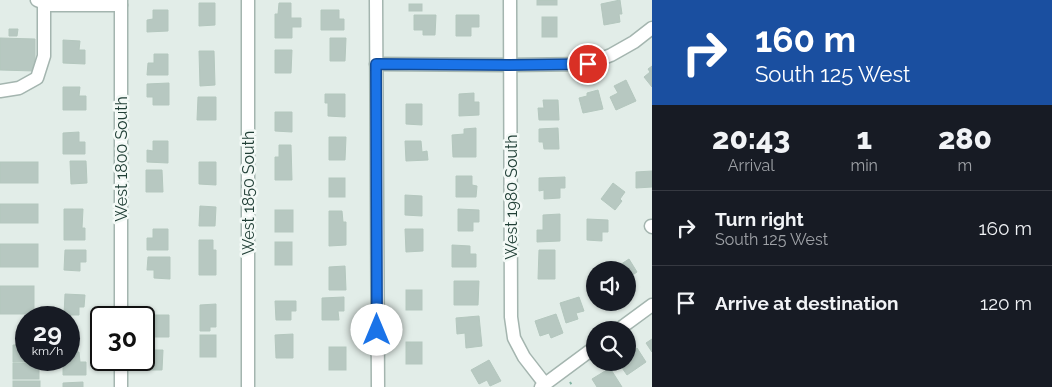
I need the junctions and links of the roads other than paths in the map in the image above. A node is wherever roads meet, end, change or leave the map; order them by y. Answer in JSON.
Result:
{"nodes":[{"id":1,"x":248,"y":0,"type":"edge"},
{"id":2,"x":376,"y":0,"type":"edge"},
{"id":3,"x":510,"y":0,"type":"edge"},
{"id":4,"x":40,"y":1,"type":"edge"},
{"id":5,"x":122,"y":2,"type":"edge"},
{"id":6,"x":652,"y":28,"type":"edge"},
{"id":7,"x":376,"y":64,"type":"junction"},
{"id":8,"x":510,"y":65,"type":"junction"},
{"id":9,"x":0,"y":91,"type":"edge"},
{"id":10,"x":652,"y":305,"type":"edge"},
{"id":11,"x":122,"y":306,"type":"edge"},
{"id":12,"x":630,"y":321,"type":"edge"},
{"id":13,"x":586,"y":354,"type":"edge"},
{"id":14,"x":122,"y":371,"type":"edge"},
{"id":15,"x":543,"y":386,"type":"edge"},
{"id":16,"x":122,"y":387,"type":"edge"},
{"id":17,"x":248,"y":387,"type":"edge"},
{"id":18,"x":378,"y":387,"type":"edge"}],
"edges":[{"from":1,"to":17,"type":"street","name":"West 1850 South"},
{"from":2,"to":7,"type":"street"},
{"from":3,"to":8,"type":"street","name":"West 1980 South"},
{"from":4,"to":5,"type":"street"},
{"from":4,"to":9,"type":"street"},
{"from":5,"to":11,"type":"street","name":"West 1800 South"},
{"from":6,"to":8,"type":"street"},
{"from":7,"to":8,"type":"street"},
{"from":7,"to":18,"type":"street"},
{"from":8,"to":15,"type":"street","name":"West 1980 South"},
{"from":10,"to":12,"type":"street"},
{"from":13,"to":15,"type":"street"},
{"from":14,"to":16,"type":"street"}]}
